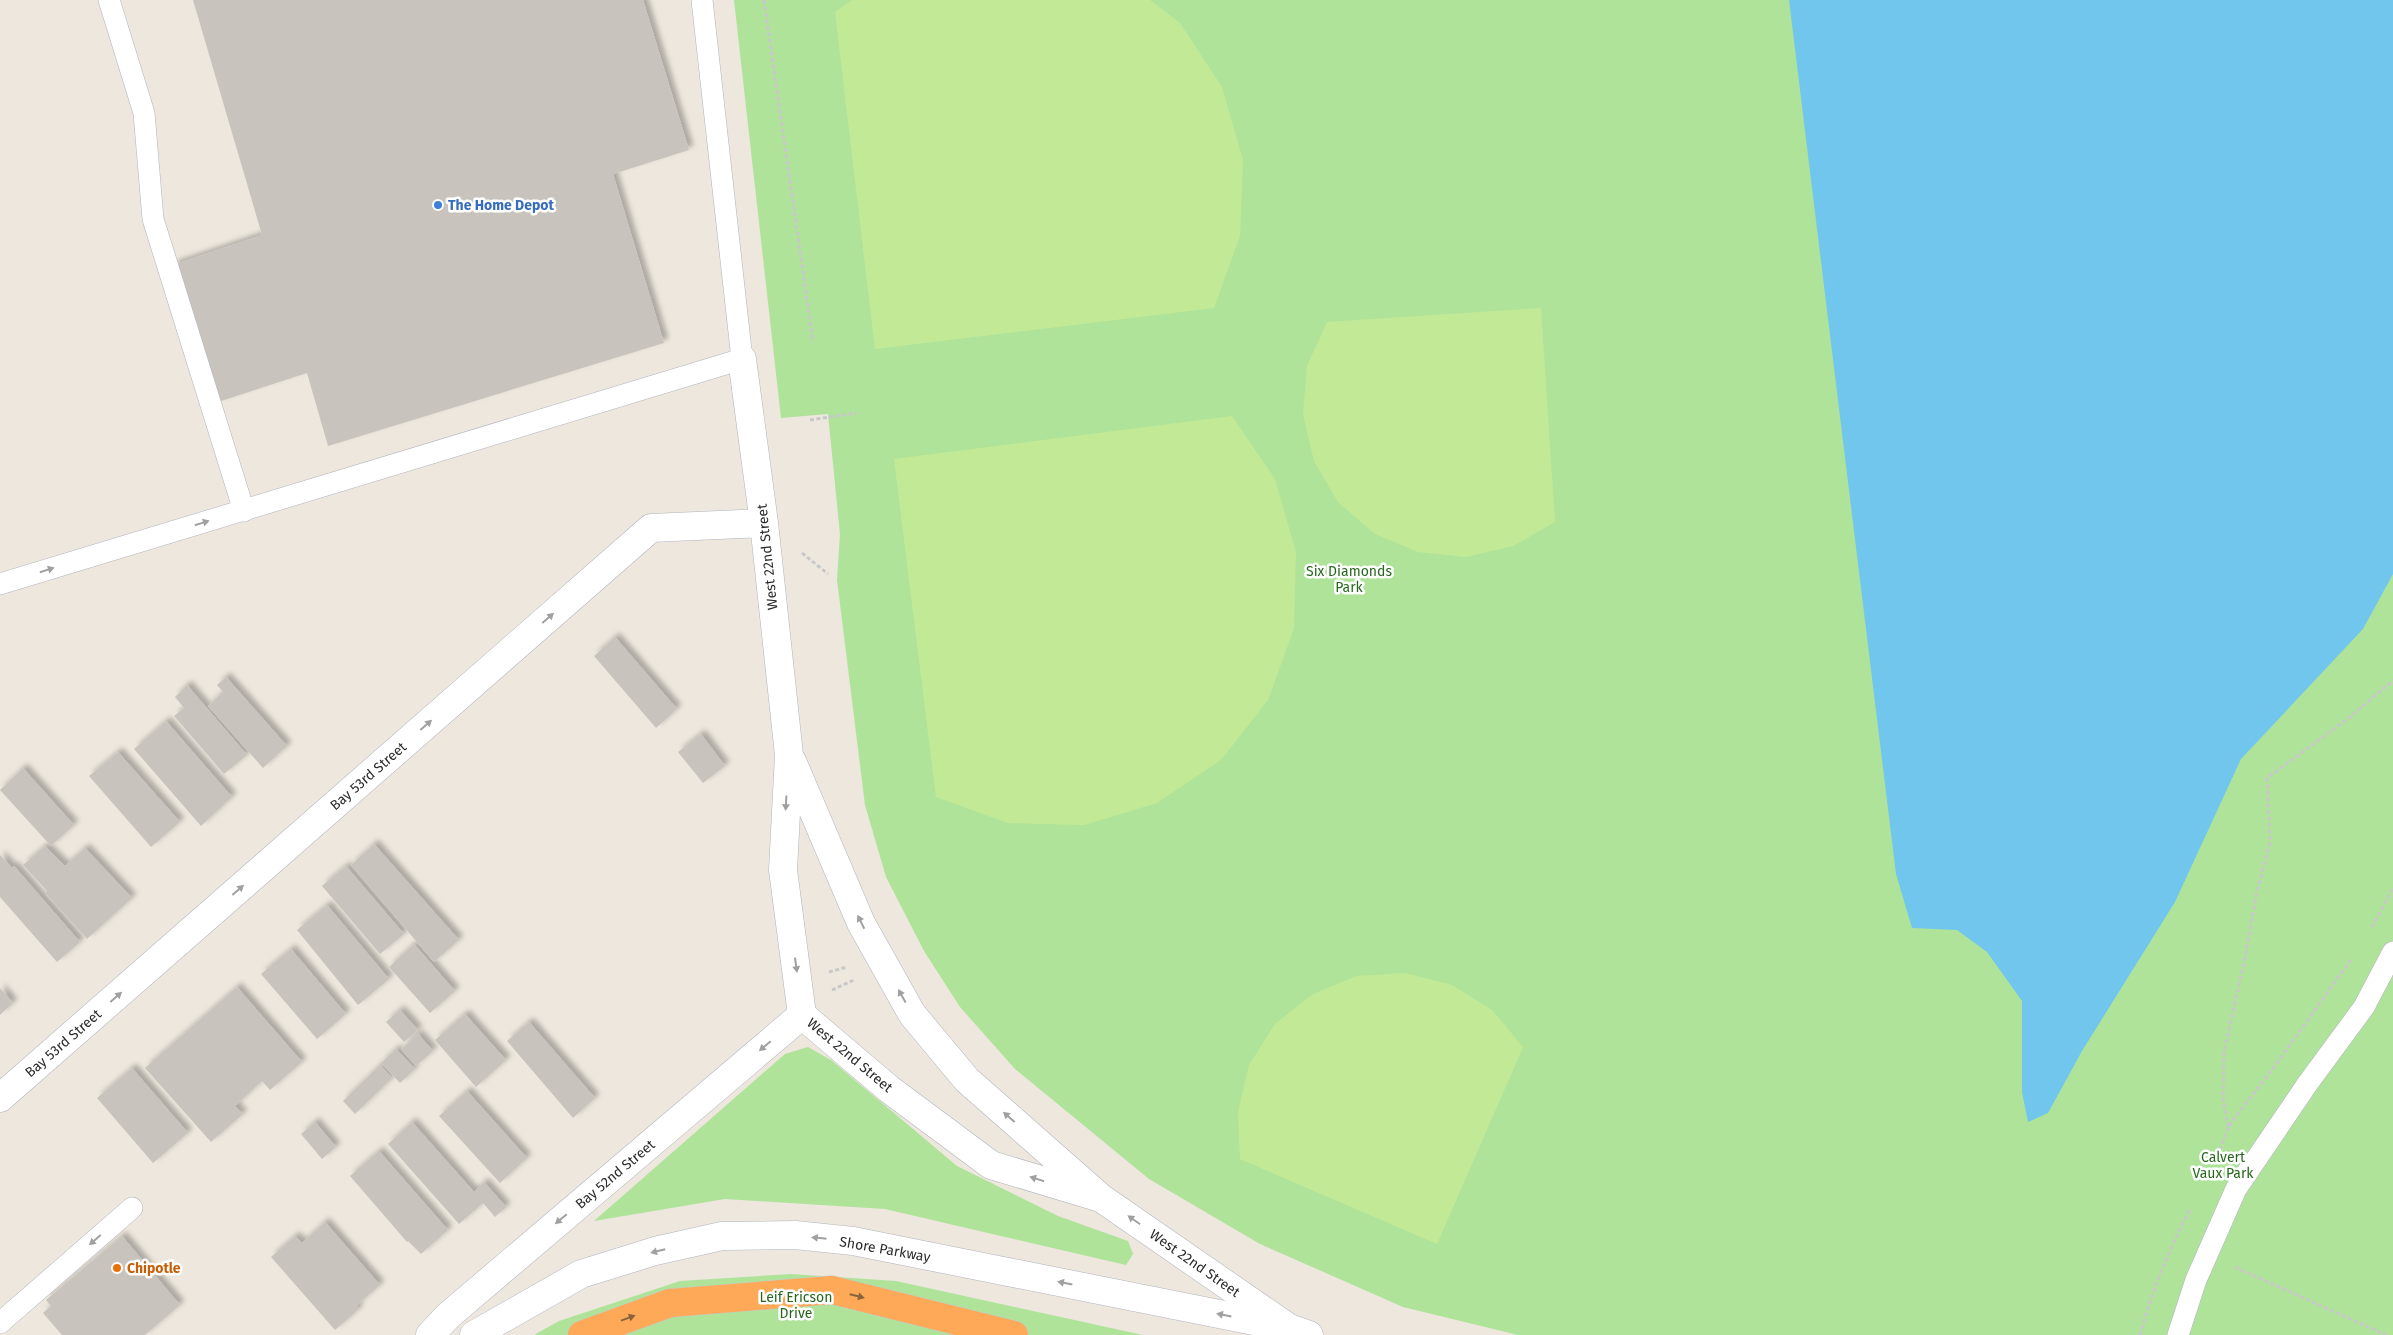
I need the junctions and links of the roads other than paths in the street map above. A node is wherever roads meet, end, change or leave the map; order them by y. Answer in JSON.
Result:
{"nodes":[{"id":1,"x":109,"y":0,"type":"edge"},
{"id":2,"x":702,"y":0,"type":"edge"},
{"id":3,"x":742,"y":359,"type":"junction"},
{"id":4,"x":244,"y":510,"type":"junction"},
{"id":5,"x":764,"y":523,"type":"junction"},
{"id":6,"x":0,"y":584,"type":"edge"},
{"id":7,"x":789,"y":755,"type":"junction"},
{"id":8,"x":2393,"y":952,"type":"edge"},
{"id":9,"x":802,"y":1015,"type":"junction"},
{"id":10,"x":0,"y":1098,"type":"edge"},
{"id":11,"x":1101,"y":1198,"type":"junction"},
{"id":12,"x":132,"y":1208,"type":"dead end"},
{"id":13,"x":0,"y":1323,"type":"edge"},
{"id":14,"x":1299,"y":1331,"type":"edge"},
{"id":15,"x":430,"y":1335,"type":"edge"},
{"id":16,"x":474,"y":1335,"type":"edge"},
{"id":17,"x":582,"y":1335,"type":"edge"},
{"id":18,"x":1014,"y":1335,"type":"edge"},
{"id":19,"x":2178,"y":1335,"type":"edge"}],
"edges":[{"from":1,"to":4,"type":"lane"},
{"from":2,"to":3,"type":"lane"},
{"from":3,"to":4,"type":"lane"},
{"from":3,"to":5,"type":"street","name":"West 22nd Street"},
{"from":6,"to":4,"type":"lane","one_way":true},
{"from":5,"to":7,"type":"street","name":"West 22nd Street"},
{"from":10,"to":5,"type":"street","name":"Bay 53rd Street","one_way":true},
{"from":7,"to":9,"type":"street","name":"West 22nd Street","one_way":true},
{"from":11,"to":7,"type":"street","name":"West 22nd Street","one_way":true},
{"from":8,"to":19,"type":"lane"},
{"from":11,"to":9,"type":"street","name":"West 22nd Street","one_way":true},
{"from":9,"to":15,"type":"street","name":"Bay 52nd Street","one_way":true},
{"from":14,"to":11,"type":"street","name":"West 22nd Street","one_way":true},
{"from":12,"to":13,"type":"lane","one_way":true},
{"from":14,"to":16,"type":"street","name":"Shore Parkway","one_way":true},
{"from":17,"to":18,"type":"highway","one_way":true}]}
